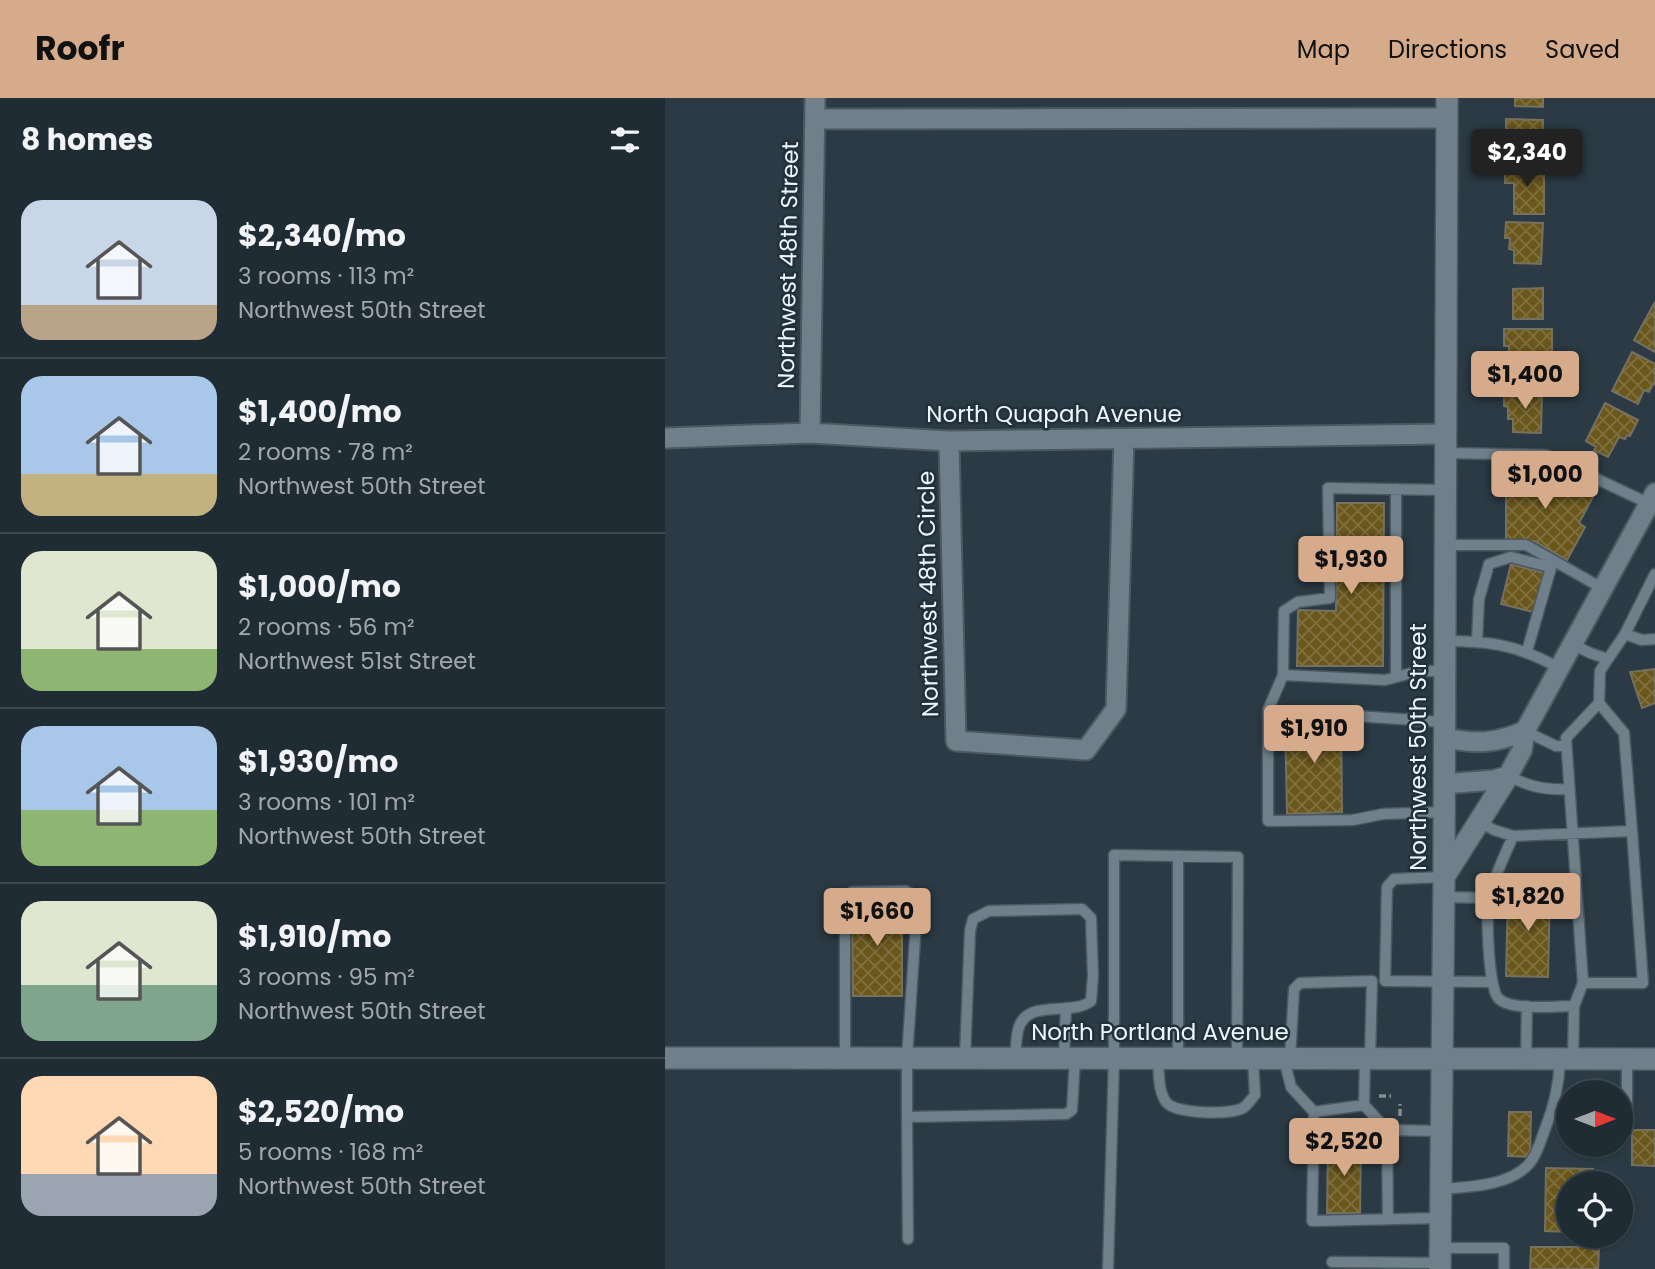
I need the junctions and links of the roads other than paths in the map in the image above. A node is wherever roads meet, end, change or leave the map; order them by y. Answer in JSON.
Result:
{"nodes":[{"id":1,"x":815,"y":98,"type":"edge"},
{"id":2,"x":1447,"y":108,"type":"edge"},
{"id":3,"x":815,"y":119,"type":"junction"},
{"id":4,"x":810,"y":433,"type":"junction"},
{"id":5,"x":665,"y":438,"type":"edge"},
{"id":6,"x":1124,"y":439,"type":"junction"},
{"id":7,"x":949,"y":441,"type":"junction"},
{"id":8,"x":1444,"y":443,"type":"junction"},
{"id":9,"x":1395,"y":489,"type":"junction"},
{"id":10,"x":1444,"y":490,"type":"junction"},
{"id":11,"x":1653,"y":501,"type":"edge"},
{"id":12,"x":1444,"y":545,"type":"junction"},
{"id":13,"x":1552,"y":564,"type":"junction"},
{"id":14,"x":1655,"y":574,"type":"edge"},
{"id":15,"x":1602,"y":588,"type":"junction"},
{"id":16,"x":1625,"y":634,"type":"junction"},
{"id":17,"x":1655,"y":639,"type":"edge"},
{"id":18,"x":1444,"y":641,"type":"junction"},
{"id":19,"x":1478,"y":641,"type":"junction"},
{"id":20,"x":1572,"y":644,"type":"junction"},
{"id":21,"x":1527,"y":651,"type":"junction"},
{"id":22,"x":1608,"y":659,"type":"junction"},
{"id":23,"x":1559,"y":668,"type":"junction"},
{"id":24,"x":1444,"y":671,"type":"junction"},
{"id":25,"x":1283,"y":675,"type":"junction"},
{"id":26,"x":1396,"y":677,"type":"junction"},
{"id":27,"x":1599,"y":703,"type":"junction"},
{"id":28,"x":1268,"y":710,"type":"junction"},
{"id":29,"x":1444,"y":730,"type":"junction"},
{"id":30,"x":1525,"y":731,"type":"junction"},
{"id":31,"x":1566,"y":746,"type":"junction"},
{"id":32,"x":1508,"y":776,"type":"junction"},
{"id":33,"x":1444,"y":783,"type":"junction"},
{"id":34,"x":1569,"y":789,"type":"junction"},
{"id":35,"x":1444,"y":812,"type":"junction"},
{"id":36,"x":1480,"y":822,"type":"junction"},
{"id":37,"x":1632,"y":831,"type":"junction"},
{"id":38,"x":1573,"y":834,"type":"junction"},
{"id":39,"x":1513,"y":836,"type":"junction"},
{"id":40,"x":1178,"y":856,"type":"junction"},
{"id":41,"x":1444,"y":887,"type":"junction"},
{"id":42,"x":1489,"y":898,"type":"junction"},
{"id":43,"x":1372,"y":981,"type":"junction"},
{"id":44,"x":1385,"y":981,"type":"junction"},
{"id":45,"x":1443,"y":982,"type":"junction"},
{"id":46,"x":1492,"y":982,"type":"junction"},
{"id":47,"x":1583,"y":983,"type":"junction"},
{"id":48,"x":1527,"y":1006,"type":"junction"},
{"id":49,"x":1574,"y":1006,"type":"junction"},
{"id":50,"x":1066,"y":1008,"type":"junction"},
{"id":51,"x":665,"y":1058,"type":"edge"},
{"id":52,"x":845,"y":1058,"type":"junction"},
{"id":53,"x":907,"y":1058,"type":"junction"},
{"id":54,"x":965,"y":1058,"type":"junction"},
{"id":55,"x":1015,"y":1058,"type":"junction"},
{"id":56,"x":1070,"y":1058,"type":"junction"},
{"id":57,"x":1114,"y":1058,"type":"junction"},
{"id":58,"x":1168,"y":1058,"type":"junction"},
{"id":59,"x":1245,"y":1059,"type":"junction"},
{"id":60,"x":1287,"y":1059,"type":"junction"},
{"id":61,"x":1367,"y":1059,"type":"junction"},
{"id":62,"x":1442,"y":1059,"type":"junction"},
{"id":63,"x":1526,"y":1059,"type":"junction"},
{"id":64,"x":1566,"y":1059,"type":"junction"},
{"id":65,"x":1627,"y":1059,"type":"junction"},
{"id":66,"x":1655,"y":1059,"type":"edge"},
{"id":67,"x":1627,"y":1080,"type":"edge"},
{"id":68,"x":1364,"y":1105,"type":"junction"},
{"id":69,"x":1314,"y":1112,"type":"junction"},
{"id":70,"x":907,"y":1117,"type":"junction"},
{"id":71,"x":1387,"y":1130,"type":"junction"},
{"id":72,"x":1441,"y":1131,"type":"junction"},
{"id":73,"x":1441,"y":1189,"type":"junction"},
{"id":74,"x":1440,"y":1218,"type":"junction"},
{"id":75,"x":1388,"y":1219,"type":"junction"},
{"id":76,"x":908,"y":1239,"type":"dead end"},
{"id":77,"x":1440,"y":1260,"type":"edge"},
{"id":78,"x":1332,"y":1262,"type":"dead end"},
{"id":79,"x":1108,"y":1269,"type":"edge"},
{"id":80,"x":1504,"y":1269,"type":"edge"}],
"edges":[{"from":1,"to":3,"type":"street","name":"Northwest 48th Street"},
{"from":2,"to":3,"type":"street"},
{"from":2,"to":8,"type":"main road","name":"Northwest 50th Street"},
{"from":3,"to":4,"type":"street","name":"Northwest 48th Street"},
{"from":4,"to":5,"type":"street","name":"North Quapah Avenue"},
{"from":4,"to":7,"type":"street","name":"North Quapah Avenue"},
{"from":6,"to":7,"type":"street","name":"North Quapah Avenue"},
{"from":6,"to":7,"type":"street","name":"Northwest 48th Circle"},
{"from":6,"to":8,"type":"street","name":"North Quapah Avenue"},
{"from":8,"to":10,"type":"main road","name":"Northwest 50th Street"},
{"from":8,"to":11,"type":"lane"},
{"from":9,"to":10,"type":"lane"},
{"from":9,"to":25,"type":"lane"},
{"from":9,"to":26,"type":"lane"},
{"from":10,"to":12,"type":"main road","name":"Northwest 50th Street"},
{"from":11,"to":15,"type":"street"},
{"from":12,"to":13,"type":"lane"},
{"from":12,"to":18,"type":"main road","name":"Northwest 50th Street"},
{"from":13,"to":15,"type":"lane"},
{"from":13,"to":19,"type":"lane"},
{"from":13,"to":21,"type":"lane"},
{"from":14,"to":16,"type":"lane"},
{"from":15,"to":20,"type":"street"},
{"from":16,"to":17,"type":"lane"},
{"from":16,"to":22,"type":"lane"},
{"from":18,"to":19,"type":"lane"},
{"from":18,"to":24,"type":"main road","name":"Northwest 50th Street"},
{"from":19,"to":21,"type":"lane"},
{"from":20,"to":22,"type":"lane"},
{"from":20,"to":23,"type":"street"},
{"from":21,"to":23,"type":"lane"},
{"from":22,"to":27,"type":"lane"},
{"from":23,"to":30,"type":"street"},
{"from":24,"to":26,"type":"lane"},
{"from":24,"to":29,"type":"main road","name":"Northwest 50th Street"},
{"from":25,"to":26,"type":"lane"},
{"from":25,"to":28,"type":"lane"},
{"from":27,"to":31,"type":"lane"},
{"from":27,"to":37,"type":"lane"},
{"from":28,"to":29,"type":"lane"},
{"from":28,"to":35,"type":"lane"},
{"from":29,"to":30,"type":"street"},
{"from":29,"to":33,"type":"main road","name":"Northwest 50th Street"},
{"from":30,"to":31,"type":"lane"},
{"from":30,"to":32,"type":"street"},
{"from":31,"to":34,"type":"lane"},
{"from":32,"to":33,"type":"street"},
{"from":32,"to":34,"type":"lane"},
{"from":32,"to":36,"type":"main road"},
{"from":33,"to":35,"type":"main road","name":"Northwest 50th Street"},
{"from":34,"to":38,"type":"lane"},
{"from":35,"to":41,"type":"main road","name":"Northwest 50th Street"},
{"from":36,"to":39,"type":"lane"},
{"from":36,"to":41,"type":"main road"},
{"from":37,"to":38,"type":"lane"},
{"from":37,"to":47,"type":"lane"},
{"from":38,"to":39,"type":"lane"},
{"from":38,"to":47,"type":"lane"},
{"from":39,"to":42,"type":"lane"},
{"from":40,"to":57,"type":"lane"},
{"from":40,"to":58,"type":"lane"},
{"from":40,"to":59,"type":"lane"},
{"from":41,"to":42,"type":"lane"},
{"from":41,"to":44,"type":"lane"},
{"from":41,"to":45,"type":"main road","name":"Northwest 50th Street"},
{"from":42,"to":46,"type":"lane"},
{"from":43,"to":44,"type":"lane"},
{"from":43,"to":60,"type":"lane"},
{"from":43,"to":61,"type":"lane"},
{"from":44,"to":45,"type":"lane"},
{"from":45,"to":46,"type":"lane"},
{"from":45,"to":62,"type":"main road","name":"Northwest 50th Street"},
{"from":46,"to":48,"type":"lane"},
{"from":47,"to":49,"type":"lane"},
{"from":48,"to":49,"type":"lane"},
{"from":48,"to":63,"type":"lane"},
{"from":49,"to":64,"type":"lane"},
{"from":50,"to":54,"type":"lane"},
{"from":50,"to":55,"type":"lane"},
{"from":50,"to":56,"type":"lane"},
{"from":51,"to":52,"type":"main road","name":"North Portland Avenue"},
{"from":52,"to":53,"type":"main road","name":"North Portland Avenue"},
{"from":52,"to":53,"type":"lane"},
{"from":53,"to":54,"type":"main road","name":"North Portland Avenue"},
{"from":53,"to":70,"type":"lane"},
{"from":54,"to":55,"type":"main road","name":"North Portland Avenue"},
{"from":55,"to":56,"type":"main road","name":"North Portland Avenue"},
{"from":56,"to":57,"type":"main road","name":"North Portland Avenue"},
{"from":56,"to":70,"type":"lane"},
{"from":57,"to":58,"type":"main road","name":"North Portland Avenue"},
{"from":57,"to":79,"type":"lane"},
{"from":58,"to":59,"type":"main road","name":"North Portland Avenue"},
{"from":58,"to":59,"type":"lane"},
{"from":59,"to":60,"type":"main road","name":"North Portland Avenue"},
{"from":60,"to":61,"type":"main road","name":"North Portland Avenue"},
{"from":60,"to":69,"type":"lane"},
{"from":61,"to":62,"type":"main road","name":"North Portland Avenue"},
{"from":61,"to":68,"type":"lane"},
{"from":62,"to":63,"type":"main road","name":"North Portland Avenue"},
{"from":62,"to":72,"type":"main road","name":"Northwest 50th Street"},
{"from":63,"to":64,"type":"main road","name":"North Portland Avenue"},
{"from":64,"to":65,"type":"main road","name":"North Portland Avenue"},
{"from":64,"to":73,"type":"lane"},
{"from":65,"to":66,"type":"main road","name":"North Portland Avenue"},
{"from":65,"to":67,"type":"lane"},
{"from":68,"to":69,"type":"lane"},
{"from":68,"to":71,"type":"lane"},
{"from":69,"to":75,"type":"lane"},
{"from":70,"to":76,"type":"lane"},
{"from":71,"to":72,"type":"lane"},
{"from":71,"to":75,"type":"lane"},
{"from":72,"to":73,"type":"main road","name":"Northwest 50th Street"},
{"from":73,"to":74,"type":"main road","name":"Northwest 50th Street"},
{"from":74,"to":75,"type":"lane"},
{"from":74,"to":77,"type":"main road","name":"Northwest 50th Street"},
{"from":77,"to":78,"type":"lane"},
{"from":77,"to":80,"type":"lane"}]}
